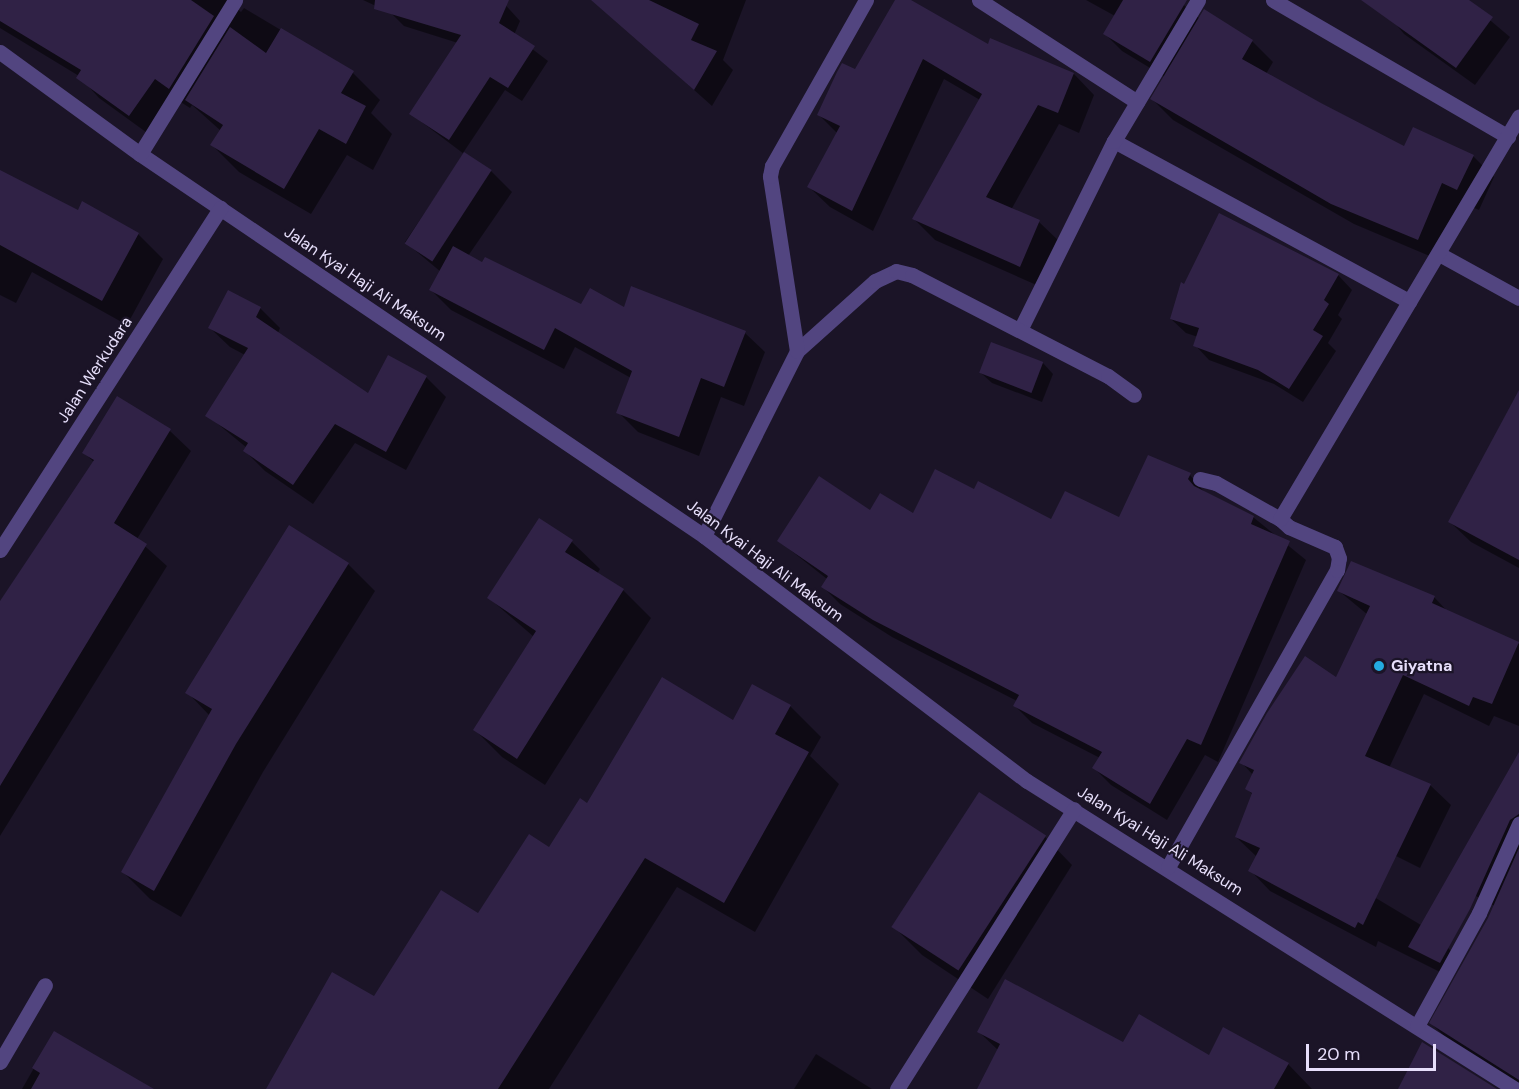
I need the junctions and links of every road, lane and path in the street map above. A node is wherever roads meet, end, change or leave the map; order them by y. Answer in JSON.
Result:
{"nodes":[{"id":1,"x":235,"y":0,"type":"edge"},
{"id":2,"x":866,"y":0,"type":"edge"},
{"id":3,"x":980,"y":0,"type":"edge"},
{"id":4,"x":1198,"y":0,"type":"edge"},
{"id":5,"x":1273,"y":0,"type":"edge"},
{"id":6,"x":0,"y":52,"type":"edge"},
{"id":7,"x":1137,"y":102,"type":"junction"},
{"id":8,"x":1519,"y":117,"type":"edge"},
{"id":9,"x":1508,"y":137,"type":"junction"},
{"id":10,"x":1114,"y":141,"type":"junction"},
{"id":11,"x":140,"y":154,"type":"junction"},
{"id":12,"x":220,"y":208,"type":"junction"},
{"id":13,"x":1439,"y":254,"type":"junction"},
{"id":14,"x":1519,"y":298,"type":"edge"},
{"id":15,"x":1409,"y":301,"type":"junction"},
{"id":16,"x":1020,"y":330,"type":"junction"},
{"id":17,"x":797,"y":351,"type":"junction"},
{"id":18,"x":1134,"y":395,"type":"dead end"},
{"id":19,"x":1200,"y":479,"type":"dead end"},
{"id":20,"x":1280,"y":519,"type":"junction"},
{"id":21,"x":704,"y":536,"type":"junction"},
{"id":22,"x":0,"y":550,"type":"edge"},
{"id":23,"x":1074,"y":809,"type":"junction"},
{"id":24,"x":1519,"y":825,"type":"edge"},
{"id":25,"x":1168,"y":867,"type":"junction"},
{"id":26,"x":45,"y":985,"type":"dead end"},
{"id":27,"x":1418,"y":1026,"type":"junction"},
{"id":28,"x":0,"y":1062,"type":"edge"},
{"id":29,"x":897,"y":1089,"type":"edge"},
{"id":30,"x":1515,"y":1089,"type":"edge"}],
"edges":[{"from":1,"to":11,"type":"street"},
{"from":2,"to":17,"type":"street"},
{"from":3,"to":7,"type":"street"},
{"from":4,"to":7,"type":"street"},
{"from":5,"to":9,"type":"street"},
{"from":6,"to":11,"type":"street","name":"Jalan Kyai Haji Ali Maksum"},
{"from":7,"to":10,"type":"street"},
{"from":8,"to":9,"type":"street"},
{"from":9,"to":13,"type":"street"},
{"from":10,"to":15,"type":"street"},
{"from":10,"to":16,"type":"street"},
{"from":11,"to":12,"type":"street","name":"Jalan Kyai Haji Ali Maksum"},
{"from":12,"to":21,"type":"street","name":"Jalan Kyai Haji Ali Maksum"},
{"from":12,"to":22,"type":"street","name":"Jalan Werkudara"},
{"from":13,"to":14,"type":"street"},
{"from":13,"to":15,"type":"street"},
{"from":15,"to":20,"type":"street"},
{"from":16,"to":17,"type":"street"},
{"from":16,"to":18,"type":"street"},
{"from":17,"to":21,"type":"street"},
{"from":19,"to":20,"type":"street"},
{"from":20,"to":25,"type":"street"},
{"from":21,"to":23,"type":"street","name":"Jalan Kyai Haji Ali Maksum"},
{"from":23,"to":25,"type":"street","name":"Jalan Kyai Haji Ali Maksum"},
{"from":23,"to":29,"type":"street"},
{"from":24,"to":27,"type":"street"},
{"from":25,"to":27,"type":"street","name":"Jalan Kyai Haji Ali Maksum"},
{"from":26,"to":28,"type":"street"},
{"from":27,"to":30,"type":"street","name":"Jalan Kyai Haji Ali Maksum"}]}
